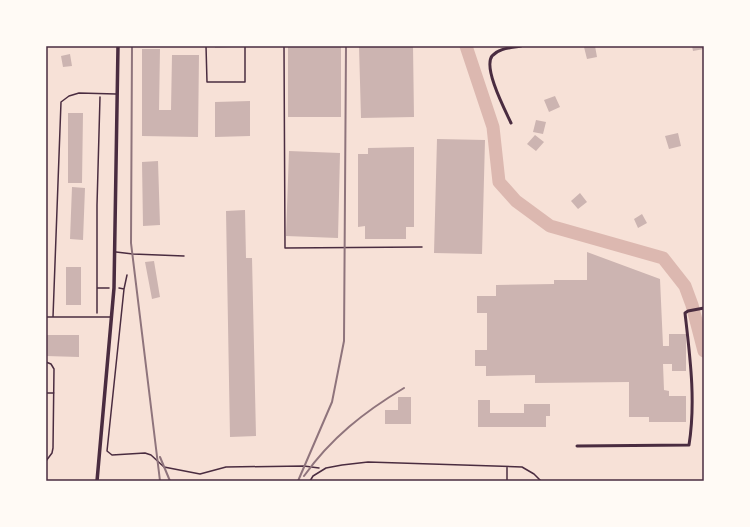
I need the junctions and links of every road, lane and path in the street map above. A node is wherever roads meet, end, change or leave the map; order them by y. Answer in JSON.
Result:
{"nodes":[{"id":1,"x":118,"y":46,"type":"edge"},
{"id":2,"x":206,"y":46,"type":"edge"},
{"id":3,"x":245,"y":46,"type":"edge"},
{"id":4,"x":284,"y":46,"type":"edge"},
{"id":5,"x":521,"y":46,"type":"edge"},
{"id":6,"x":100,"y":94,"type":"junction"},
{"id":7,"x":117,"y":94,"type":"junction"},
{"id":8,"x":511,"y":123,"type":"dead end"},
{"id":9,"x":422,"y":247,"type":"dead end"},
{"id":10,"x":116,"y":252,"type":"junction"},
{"id":11,"x":184,"y":256,"type":"dead end"},
{"id":12,"x":127,"y":275,"type":"dead end"},
{"id":13,"x":97,"y":288,"type":"junction"},
{"id":14,"x":114,"y":288,"type":"junction"},
{"id":15,"x":124,"y":289,"type":"junction"},
{"id":16,"x":704,"y":308,"type":"edge"},
{"id":17,"x":46,"y":317,"type":"edge"},
{"id":18,"x":53,"y":317,"type":"junction"},
{"id":19,"x":97,"y":317,"type":"junction"},
{"id":20,"x":112,"y":317,"type":"junction"},
{"id":21,"x":46,"y":362,"type":"edge"},
{"id":22,"x":46,"y":393,"type":"edge"},
{"id":23,"x":54,"y":393,"type":"junction"},
{"id":24,"x":577,"y":446,"type":"dead end"},
{"id":25,"x":46,"y":461,"type":"edge"},
{"id":26,"x":507,"y":467,"type":"junction"},
{"id":27,"x":326,"y":468,"type":"junction"},
{"id":28,"x":97,"y":481,"type":"edge"},
{"id":29,"x":310,"y":481,"type":"edge"},
{"id":30,"x":507,"y":481,"type":"edge"},
{"id":31,"x":541,"y":481,"type":"edge"}],
"edges":[{"from":1,"to":7,"type":"street"},
{"from":2,"to":3,"type":"lane"},
{"from":4,"to":9,"type":"lane"},
{"from":5,"to":8,"type":"street"},
{"from":6,"to":7,"type":"lane"},
{"from":6,"to":13,"type":"path"},
{"from":6,"to":18,"type":"lane"},
{"from":7,"to":10,"type":"street"},
{"from":10,"to":11,"type":"lane"},
{"from":10,"to":14,"type":"street"},
{"from":12,"to":15,"type":"path"},
{"from":13,"to":14,"type":"path"},
{"from":13,"to":19,"type":"path"},
{"from":14,"to":15,"type":"path"},
{"from":14,"to":20,"type":"street"},
{"from":15,"to":27,"type":"path"},
{"from":16,"to":24,"type":"street"},
{"from":17,"to":18,"type":"lane"},
{"from":18,"to":19,"type":"lane"},
{"from":19,"to":20,"type":"lane"},
{"from":20,"to":28,"type":"street"},
{"from":21,"to":23,"type":"lane"},
{"from":22,"to":23,"type":"lane"},
{"from":23,"to":25,"type":"lane"},
{"from":26,"to":27,"type":"lane"},
{"from":26,"to":30,"type":"lane"},
{"from":26,"to":31,"type":"lane"},
{"from":27,"to":29,"type":"lane"}]}
